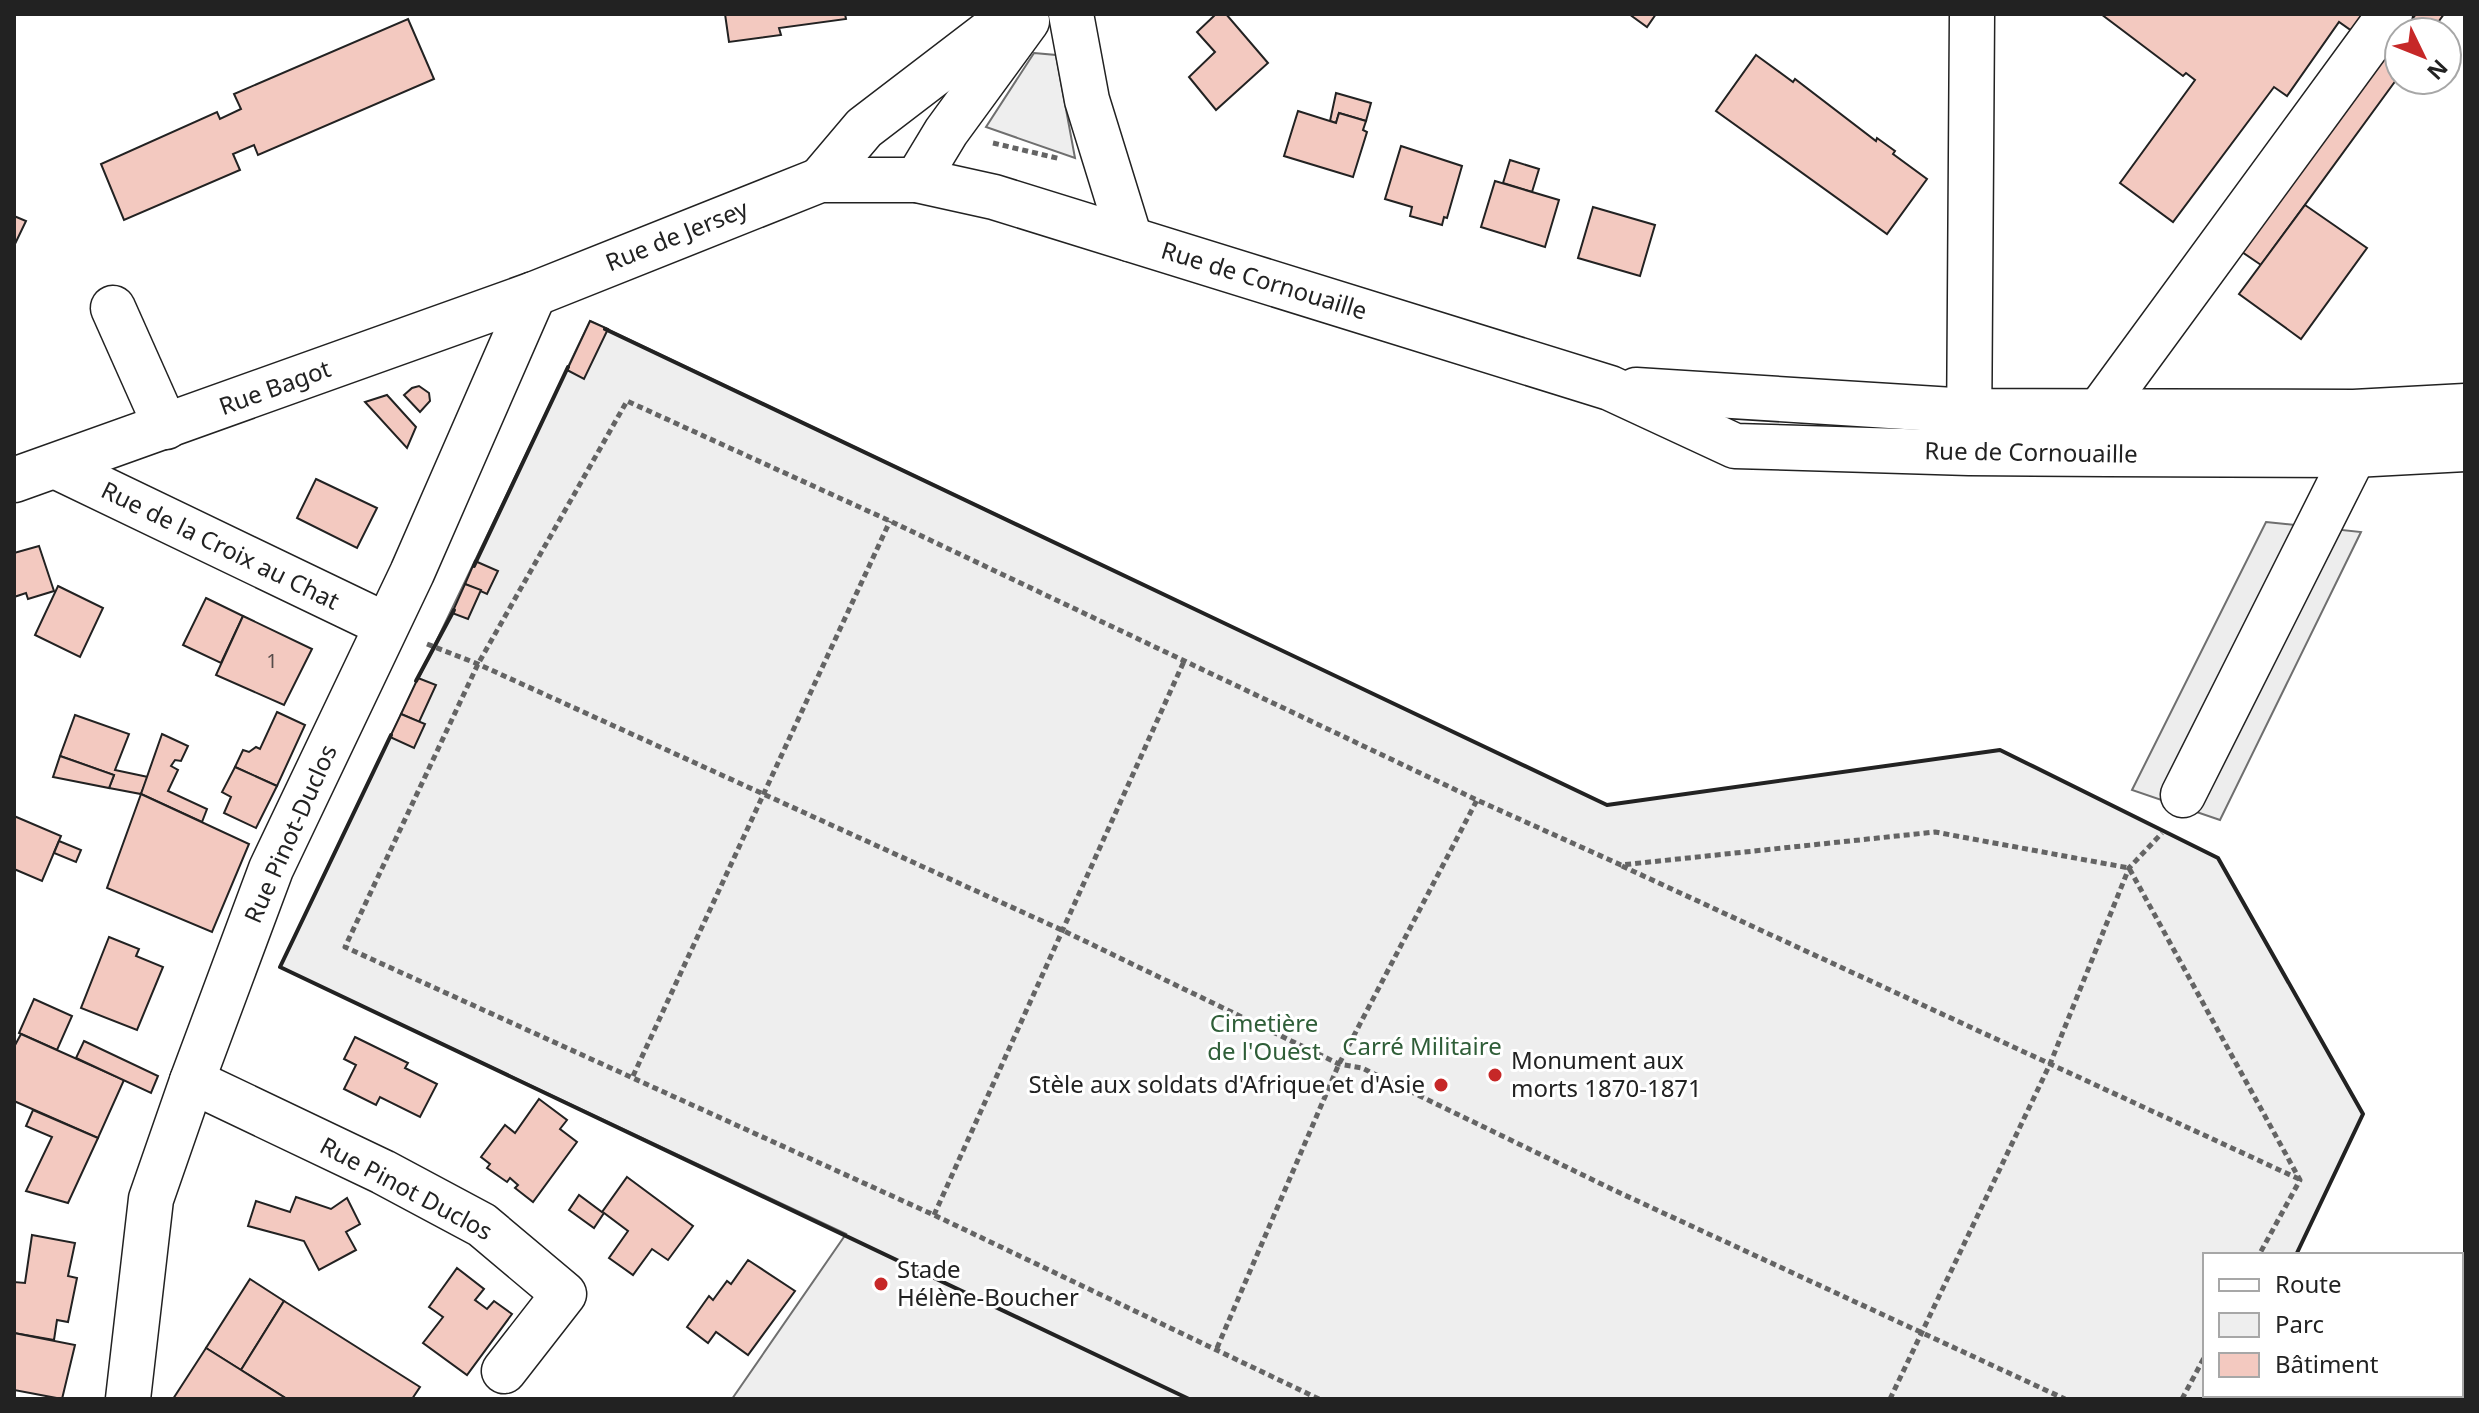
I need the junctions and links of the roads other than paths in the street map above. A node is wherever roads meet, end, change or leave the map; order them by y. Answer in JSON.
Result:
{"nodes":[{"id":1,"x":1013,"y":14,"type":"edge"},
{"id":2,"x":1033,"y":14,"type":"edge"},
{"id":3,"x":1071,"y":14,"type":"edge"},
{"id":4,"x":1972,"y":14,"type":"edge"},
{"id":5,"x":2390,"y":14,"type":"edge"},
{"id":6,"x":820,"y":180,"type":"junction"},
{"id":7,"x":917,"y":180,"type":"junction"},
{"id":8,"x":1130,"y":239,"type":"junction"},
{"id":9,"x":534,"y":294,"type":"junction"},
{"id":10,"x":113,"y":308,"type":"dead end"},
{"id":11,"x":1610,"y":388,"type":"junction"},
{"id":12,"x":2465,"y":406,"type":"edge"},
{"id":13,"x":2100,"y":410,"type":"junction"},
{"id":14,"x":1969,"y":411,"type":"junction"},
{"id":15,"x":2354,"y":412,"type":"junction"},
{"id":16,"x":166,"y":427,"type":"junction"},
{"id":17,"x":2465,"y":449,"type":"edge"},
{"id":18,"x":1969,"y":453,"type":"junction"},
{"id":19,"x":2354,"y":455,"type":"junction"},
{"id":20,"x":55,"y":466,"type":"junction"},
{"id":21,"x":14,"y":480,"type":"edge"},
{"id":22,"x":386,"y":625,"type":"junction"},
{"id":23,"x":2183,"y":795,"type":"road end"},
{"id":24,"x":192,"y":1081,"type":"junction"},
{"id":25,"x":504,"y":1371,"type":"dead end"},
{"id":26,"x":128,"y":1399,"type":"edge"}],
"edges":[{"from":1,"to":6,"type":"street","name":"Rue de Jersey"},
{"from":2,"to":7,"type":"street"},
{"from":3,"to":8,"type":"street"},
{"from":4,"to":14,"type":"street"},
{"from":5,"to":13,"type":"street"},
{"from":6,"to":7,"type":"street","name":"Rue de Jersey"},
{"from":6,"to":9,"type":"street","name":"Rue de Jersey"},
{"from":7,"to":8,"type":"street","name":"Rue de Cornouaille"},
{"from":8,"to":11,"type":"street","name":"Rue de Cornouaille"},
{"from":9,"to":16,"type":"street","name":"Rue Bagot"},
{"from":9,"to":22,"type":"street","name":"Rue Pinot-Duclos"},
{"from":10,"to":16,"type":"street"},
{"from":11,"to":14,"type":"street","name":"Rue de Cornouaille"},
{"from":11,"to":18,"type":"street","name":"Rue de Cornouaille"},
{"from":12,"to":15,"type":"street","name":"Rue de Cornouaille"},
{"from":13,"to":14,"type":"street","name":"Rue de Cornouaille"},
{"from":13,"to":15,"type":"street","name":"Rue de Cornouaille"},
{"from":14,"to":18,"type":"street"},
{"from":15,"to":19,"type":"street"},
{"from":16,"to":20,"type":"street","name":"Rue Bagot"},
{"from":17,"to":19,"type":"street","name":"Rue de Cornouaille"},
{"from":18,"to":19,"type":"street","name":"Rue de Cornouaille"},
{"from":19,"to":23,"type":"street"},
{"from":20,"to":21,"type":"street","name":"Rue Bagot"},
{"from":20,"to":22,"type":"street","name":"Rue de la Croix au Chat"},
{"from":22,"to":24,"type":"street","name":"Rue Pinot-Duclos"},
{"from":24,"to":25,"type":"street","name":"Rue Pinot Duclos"},
{"from":24,"to":26,"type":"street","name":"Rue Pinot-Duclos"}]}
